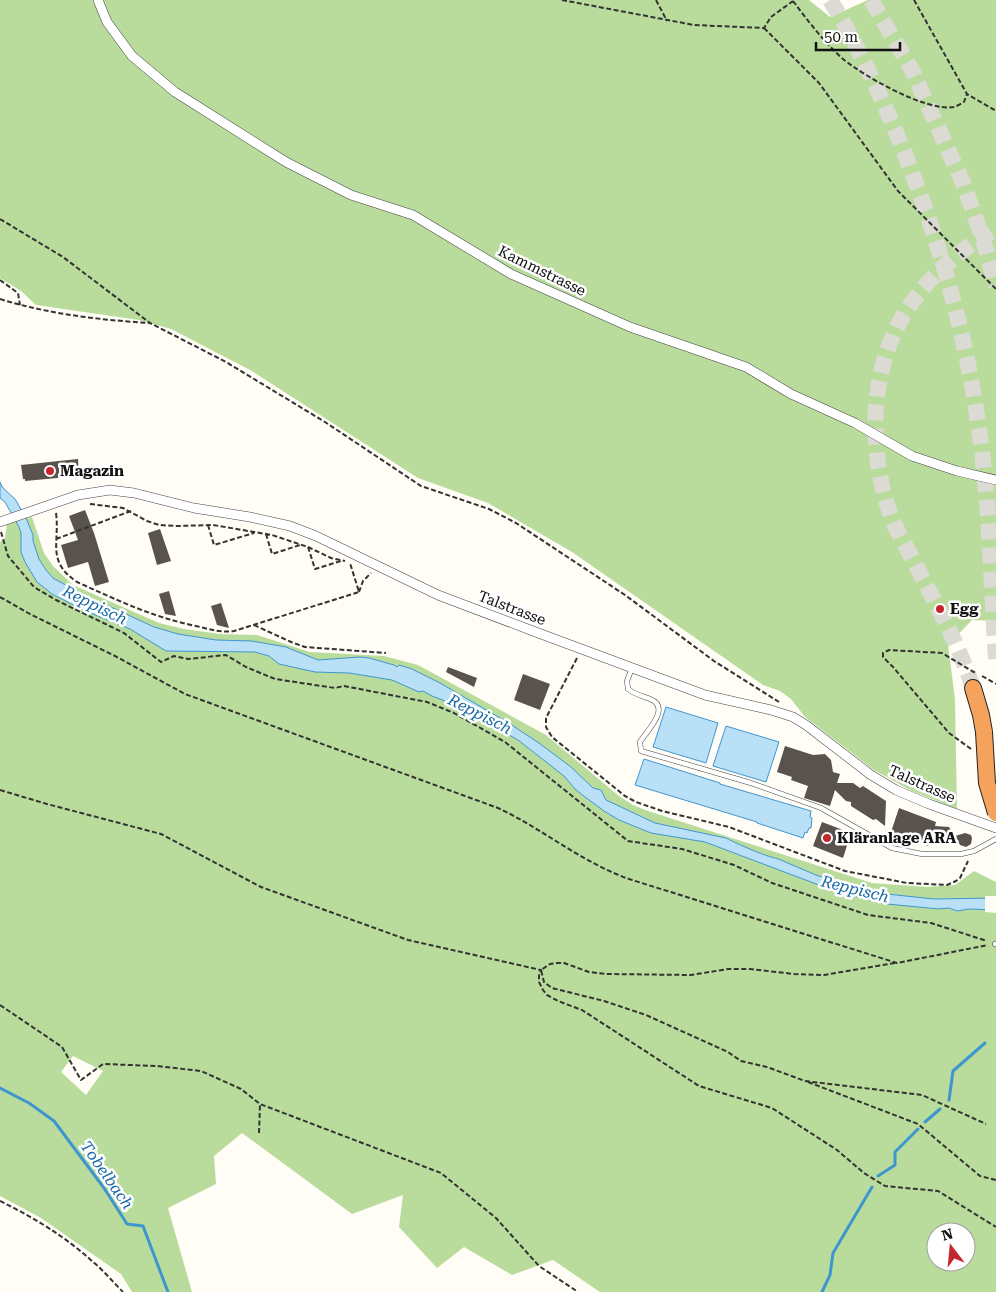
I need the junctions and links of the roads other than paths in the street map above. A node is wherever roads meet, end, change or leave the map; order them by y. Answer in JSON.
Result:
{"nodes":[{"id":1,"x":98,"y":0,"type":"edge"},
{"id":2,"x":996,"y":480,"type":"edge"},
{"id":3,"x":4,"y":520,"type":"edge"},
{"id":4,"x":632,"y":668,"type":"junction"},
{"id":5,"x":973,"y":688,"type":"tunnel mouth"},
{"id":6,"x":996,"y":813,"type":"edge"},
{"id":7,"x":996,"y":828,"type":"edge"},
{"id":8,"x":996,"y":839,"type":"edge"}],
"edges":[{"from":1,"to":2,"type":"street","name":"Kammstrasse"},
{"from":3,"to":4,"type":"street","name":"Talstrasse"},
{"from":4,"to":7,"type":"street","name":"Talstrasse"},
{"from":4,"to":8,"type":"lane"},
{"from":5,"to":6,"type":"highway","bridge":true}]}
